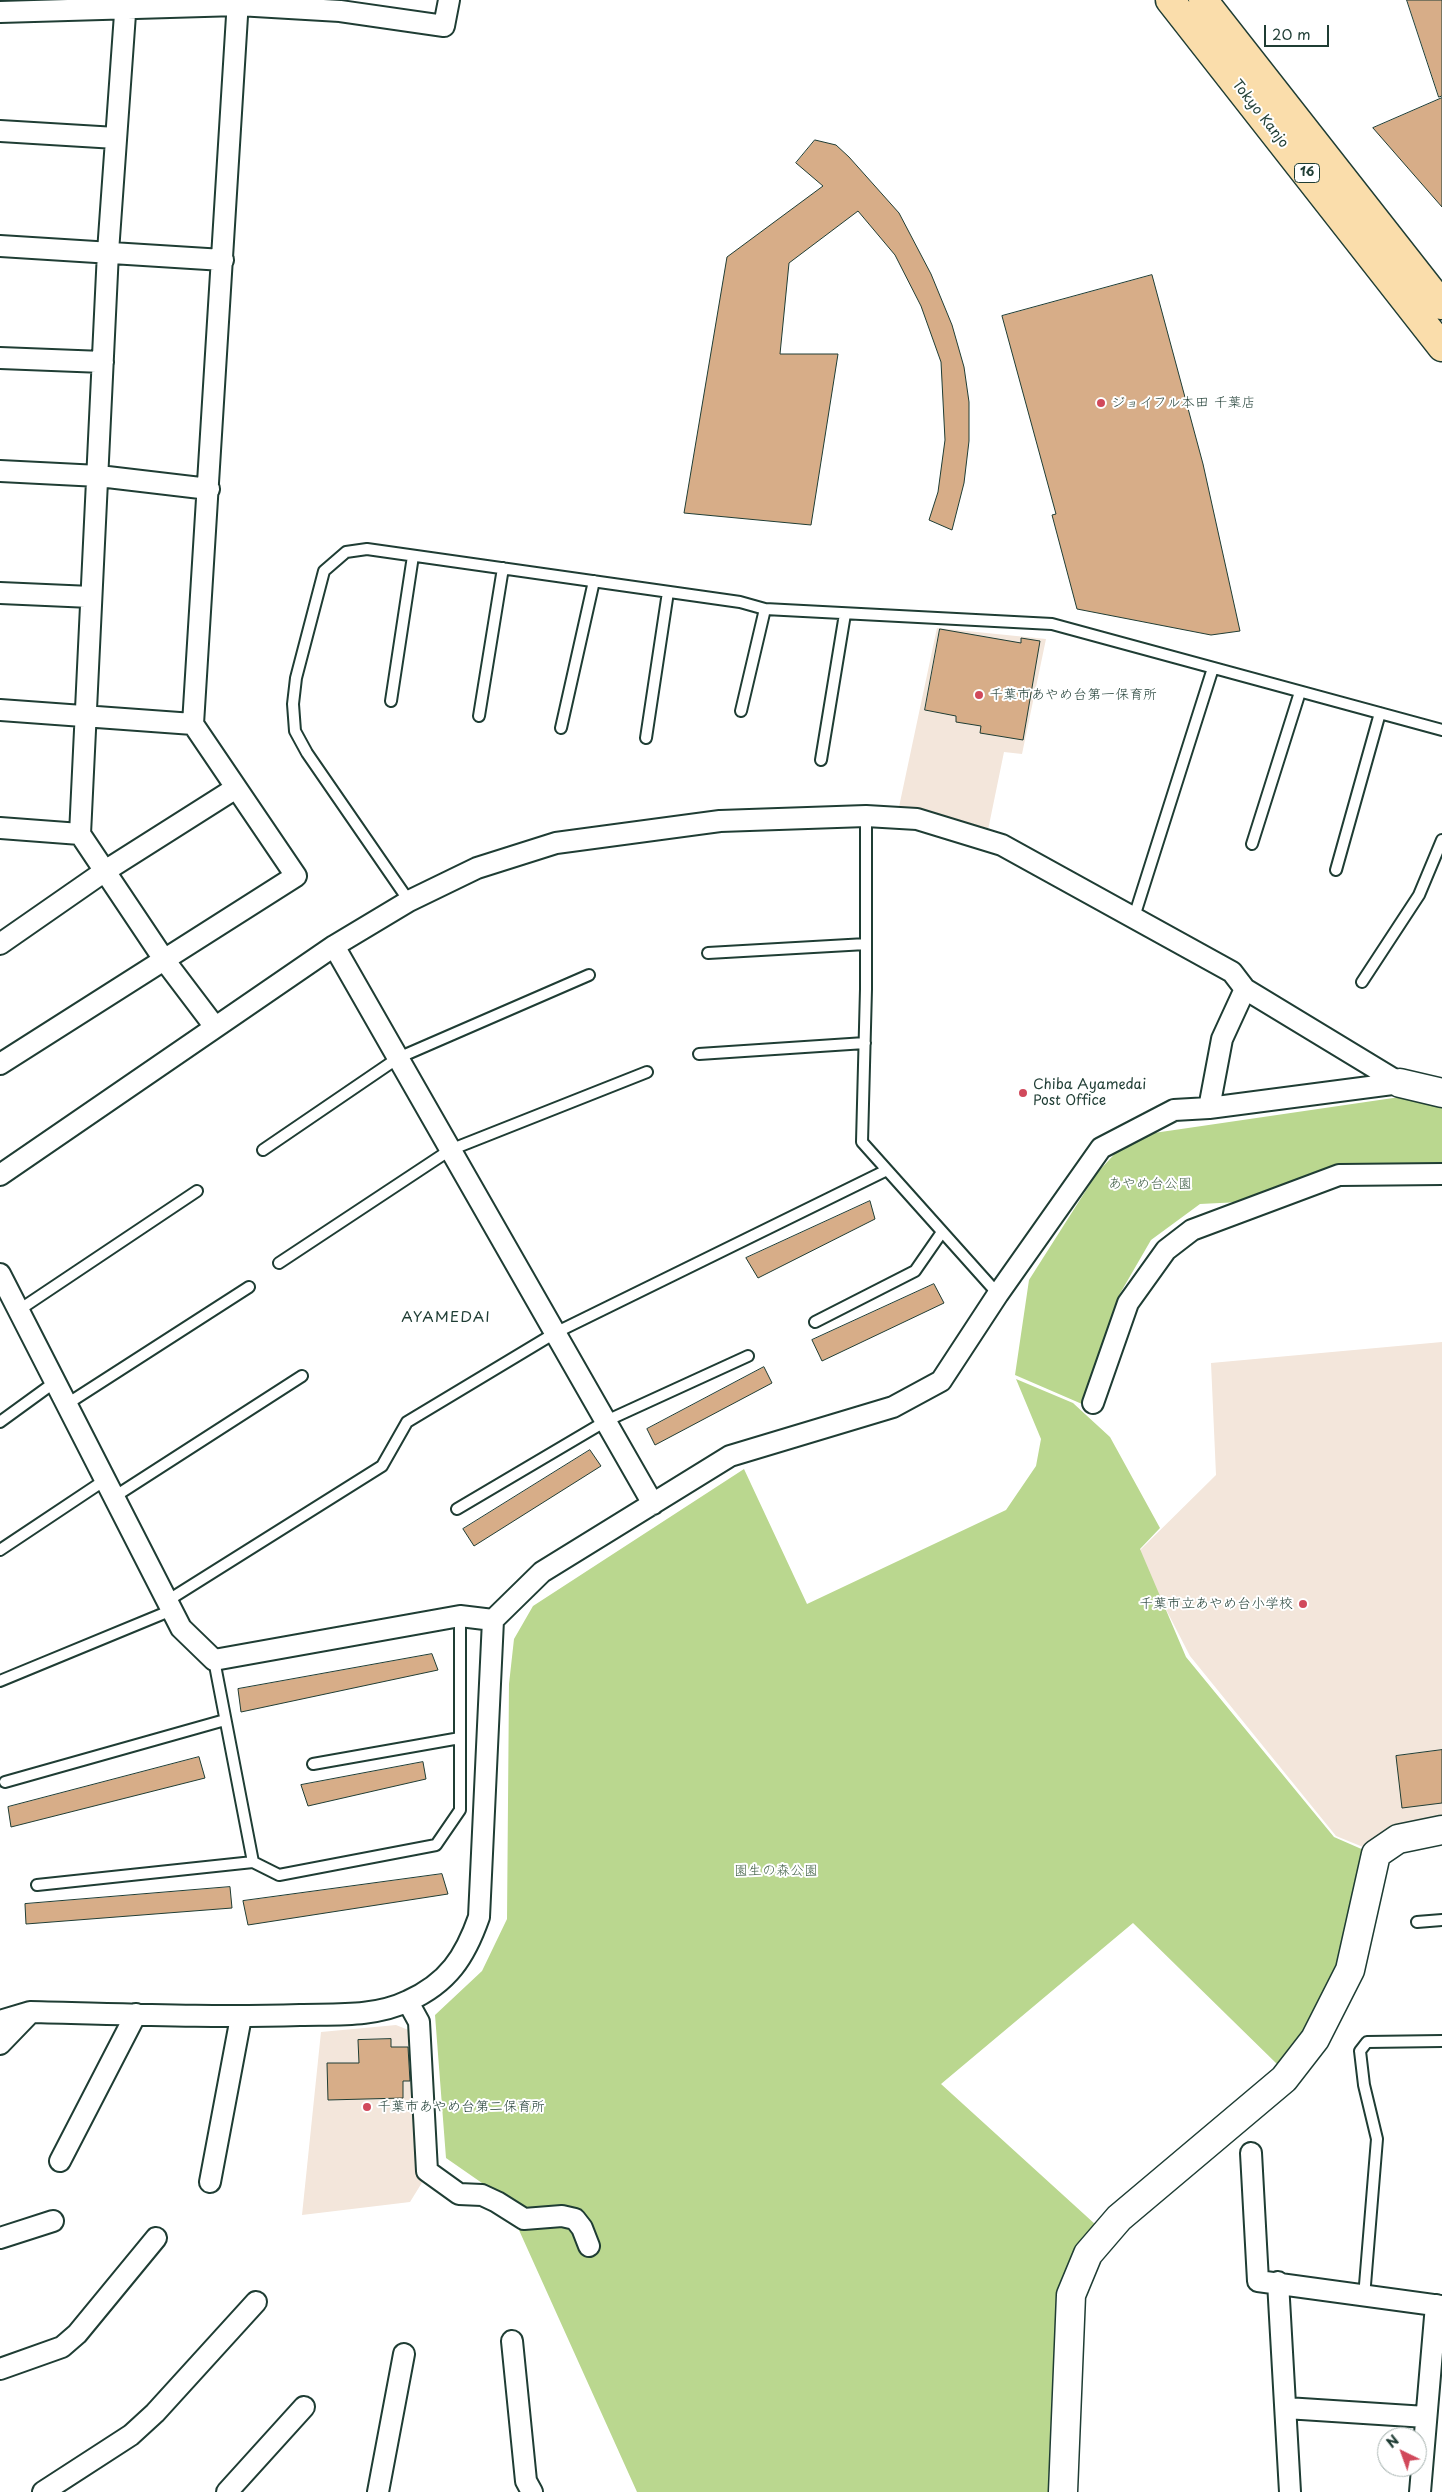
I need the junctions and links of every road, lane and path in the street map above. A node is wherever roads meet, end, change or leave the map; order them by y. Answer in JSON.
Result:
{"nodes":[{"id":1,"x":449,"y":0,"type":"edge"},
{"id":2,"x":1170,"y":0,"type":"edge"},
{"id":3,"x":1203,"y":0,"type":"edge"},
{"id":4,"x":238,"y":2,"type":"edge"},
{"id":5,"x":125,"y":4,"type":"edge"},
{"id":6,"x":341,"y":6,"type":"edge"},
{"id":7,"x":0,"y":12,"type":"edge"},
{"id":8,"x":0,"y":131,"type":"edge"},
{"id":9,"x":116,"y":138,"type":"junction"},
{"id":10,"x":0,"y":246,"type":"edge"},
{"id":11,"x":108,"y":252,"type":"junction"},
{"id":12,"x":223,"y":260,"type":"junction"},
{"id":13,"x":1442,"y":305,"type":"edge"},
{"id":14,"x":1442,"y":347,"type":"edge"},
{"id":15,"x":0,"y":358,"type":"edge"},
{"id":16,"x":103,"y":362,"type":"junction"},
{"id":17,"x":0,"y":471,"type":"edge"},
{"id":18,"x":99,"y":476,"type":"junction"},
{"id":19,"x":209,"y":489,"type":"junction"},
{"id":20,"x":413,"y":556,"type":"junction"},
{"id":21,"x":503,"y":568,"type":"junction"},
{"id":22,"x":594,"y":581,"type":"junction"},
{"id":23,"x":668,"y":592,"type":"junction"},
{"id":24,"x":0,"y":593,"type":"edge"},
{"id":25,"x":91,"y":597,"type":"junction"},
{"id":26,"x":766,"y":609,"type":"junction"},
{"id":27,"x":845,"y":614,"type":"junction"},
{"id":28,"x":1213,"y":668,"type":"junction"},
{"id":29,"x":1300,"y":692,"type":"junction"},
{"id":30,"x":391,"y":701,"type":"dead end"},
{"id":31,"x":0,"y":710,"type":"edge"},
{"id":32,"x":741,"y":710,"type":"dead end"},
{"id":33,"x":1380,"y":713,"type":"junction"},
{"id":34,"x":86,"y":716,"type":"junction"},
{"id":35,"x":479,"y":716,"type":"dead end"},
{"id":36,"x":193,"y":724,"type":"junction"},
{"id":37,"x":561,"y":728,"type":"dead end"},
{"id":38,"x":1442,"y":730,"type":"edge"},
{"id":39,"x":646,"y":738,"type":"dead end"},
{"id":40,"x":821,"y":760,"type":"dead end"},
{"id":41,"x":236,"y":788,"type":"junction"},
{"id":42,"x":866,"y":816,"type":"junction"},
{"id":43,"x":0,"y":828,"type":"edge"},
{"id":44,"x":80,"y":834,"type":"junction"},
{"id":45,"x":1442,"y":840,"type":"edge"},
{"id":46,"x":1252,"y":844,"type":"dead end"},
{"id":47,"x":1336,"y":870,"type":"dead end"},
{"id":48,"x":105,"y":872,"type":"junction"},
{"id":49,"x":409,"y":901,"type":"junction"},
{"id":50,"x":1134,"y":918,"type":"junction"},
{"id":51,"x":0,"y":944,"type":"edge"},
{"id":52,"x":866,"y":944,"type":"junction"},
{"id":53,"x":334,"y":946,"type":"junction"},
{"id":54,"x":708,"y":953,"type":"dead end"},
{"id":55,"x":165,"y":961,"type":"junction"},
{"id":56,"x":589,"y":975,"type":"dead end"},
{"id":57,"x":1362,"y":982,"type":"dead end"},
{"id":58,"x":1245,"y":989,"type":"junction"},
{"id":59,"x":216,"y":1027,"type":"junction"},
{"id":60,"x":865,"y":1043,"type":"junction"},
{"id":61,"x":699,"y":1054,"type":"dead end"},
{"id":62,"x":398,"y":1058,"type":"junction"},
{"id":63,"x":0,"y":1064,"type":"edge"},
{"id":64,"x":647,"y":1072,"type":"dead end"},
{"id":65,"x":1400,"y":1083,"type":"junction"},
{"id":66,"x":1442,"y":1093,"type":"edge"},
{"id":67,"x":1209,"y":1108,"type":"junction"},
{"id":68,"x":263,"y":1150,"type":"dead end"},
{"id":69,"x":450,"y":1150,"type":"junction"},
{"id":70,"x":887,"y":1170,"type":"junction"},
{"id":71,"x":1442,"y":1174,"type":"edge"},
{"id":72,"x":0,"y":1175,"type":"edge"},
{"id":73,"x":197,"y":1191,"type":"dead end"},
{"id":74,"x":942,"y":1232,"type":"junction"},
{"id":75,"x":279,"y":1263,"type":"dead end"},
{"id":76,"x":0,"y":1274,"type":"edge"},
{"id":77,"x":248,"y":1287,"type":"dead end"},
{"id":78,"x":998,"y":1294,"type":"junction"},
{"id":79,"x":10,"y":1302,"type":"edge"},
{"id":80,"x":815,"y":1322,"type":"dead end"},
{"id":81,"x":555,"y":1333,"type":"junction"},
{"id":82,"x":748,"y":1356,"type":"dead end"},
{"id":83,"x":302,"y":1376,"type":"dead end"},
{"id":84,"x":55,"y":1382,"type":"junction"},
{"id":85,"x":1093,"y":1403,"type":"dead end"},
{"id":86,"x":67,"y":1404,"type":"junction"},
{"id":87,"x":606,"y":1421,"type":"junction"},
{"id":88,"x":0,"y":1422,"type":"edge"},
{"id":89,"x":110,"y":1489,"type":"junction"},
{"id":90,"x":653,"y":1504,"type":"junction"},
{"id":91,"x":457,"y":1509,"type":"dead end"},
{"id":92,"x":0,"y":1550,"type":"edge"},
{"id":93,"x":170,"y":1606,"type":"junction"},
{"id":94,"x":460,"y":1616,"type":"junction"},
{"id":95,"x":493,"y":1620,"type":"junction"},
{"id":96,"x":214,"y":1660,"type":"junction"},
{"id":97,"x":0,"y":1681,"type":"edge"},
{"id":98,"x":226,"y":1720,"type":"junction"},
{"id":99,"x":460,"y":1738,"type":"junction"},
{"id":100,"x":313,"y":1764,"type":"dead end"},
{"id":101,"x":5,"y":1782,"type":"dead end"},
{"id":102,"x":1442,"y":1830,"type":"edge"},
{"id":103,"x":253,"y":1862,"type":"junction"},
{"id":104,"x":37,"y":1886,"type":"dead end"},
{"id":105,"x":1442,"y":1920,"type":"edge"},
{"id":106,"x":1417,"y":1922,"type":"dead end"},
{"id":107,"x":408,"y":2002,"type":"junction"},
{"id":108,"x":30,"y":2012,"type":"junction"},
{"id":109,"x":136,"y":2014,"type":"junction"},
{"id":110,"x":241,"y":2017,"type":"junction"},
{"id":111,"x":0,"y":2021,"type":"edge"},
{"id":112,"x":1442,"y":2041,"type":"edge"},
{"id":113,"x":0,"y":2044,"type":"edge"},
{"id":114,"x":1251,"y":2153,"type":"dead end"},
{"id":115,"x":60,"y":2161,"type":"dead end"},
{"id":116,"x":210,"y":2182,"type":"dead end"},
{"id":117,"x":53,"y":2221,"type":"dead end"},
{"id":118,"x":0,"y":2238,"type":"edge"},
{"id":119,"x":156,"y":2238,"type":"dead end"},
{"id":120,"x":589,"y":2246,"type":"dead end"},
{"id":121,"x":1278,"y":2282,"type":"junction"},
{"id":122,"x":1364,"y":2297,"type":"junction"},
{"id":123,"x":256,"y":2302,"type":"dead end"},
{"id":124,"x":1439,"y":2306,"type":"edge"},
{"id":125,"x":512,"y":2341,"type":"dead end"},
{"id":126,"x":404,"y":2354,"type":"dead end"},
{"id":127,"x":0,"y":2369,"type":"edge"},
{"id":128,"x":304,"y":2407,"type":"dead end"},
{"id":129,"x":1286,"y":2408,"type":"junction"},
{"id":130,"x":1426,"y":2417,"type":"junction"},
{"id":131,"x":43,"y":2492,"type":"edge"},
{"id":132,"x":227,"y":2492,"type":"edge"},
{"id":133,"x":378,"y":2492,"type":"edge"},
{"id":134,"x":532,"y":2492,"type":"edge"},
{"id":135,"x":1063,"y":2492,"type":"edge"},
{"id":136,"x":1290,"y":2492,"type":"edge"},
{"id":137,"x":1420,"y":2492,"type":"edge"}],
"edges":[{"from":1,"to":6,"type":"street"},
{"from":2,"to":14,"type":"highway","name":"Tokyo Kanjo","number":"16"},
{"from":3,"to":13,"type":"highway","name":"Tokyo Kanjo","number":"16"},
{"from":4,"to":5,"type":"street"},
{"from":4,"to":6,"type":"street"},
{"from":4,"to":12,"type":"street"},
{"from":5,"to":7,"type":"street"},
{"from":5,"to":9,"type":"street"},
{"from":8,"to":9,"type":"street"},
{"from":9,"to":11,"type":"street"},
{"from":10,"to":11,"type":"street"},
{"from":11,"to":12,"type":"street"},
{"from":11,"to":16,"type":"street"},
{"from":12,"to":19,"type":"street"},
{"from":15,"to":16,"type":"street"},
{"from":16,"to":18,"type":"street"},
{"from":17,"to":18,"type":"street"},
{"from":18,"to":19,"type":"street"},
{"from":18,"to":25,"type":"street"},
{"from":19,"to":36,"type":"street"},
{"from":20,"to":21,"type":"lane"},
{"from":20,"to":30,"type":"lane"},
{"from":20,"to":49,"type":"lane"},
{"from":21,"to":22,"type":"lane"},
{"from":21,"to":35,"type":"lane"},
{"from":22,"to":23,"type":"lane"},
{"from":22,"to":37,"type":"lane"},
{"from":23,"to":26,"type":"lane"},
{"from":23,"to":39,"type":"lane"},
{"from":24,"to":25,"type":"street"},
{"from":25,"to":34,"type":"street"},
{"from":26,"to":27,"type":"lane"},
{"from":26,"to":32,"type":"lane"},
{"from":27,"to":28,"type":"lane"},
{"from":27,"to":40,"type":"lane"},
{"from":28,"to":29,"type":"lane"},
{"from":28,"to":50,"type":"lane"},
{"from":29,"to":33,"type":"lane"},
{"from":29,"to":46,"type":"lane"},
{"from":31,"to":34,"type":"street"},
{"from":33,"to":38,"type":"lane"},
{"from":33,"to":47,"type":"lane"},
{"from":34,"to":36,"type":"street"},
{"from":34,"to":44,"type":"street"},
{"from":36,"to":41,"type":"street"},
{"from":41,"to":48,"type":"street"},
{"from":41,"to":55,"type":"street"},
{"from":42,"to":49,"type":"street"},
{"from":42,"to":50,"type":"street"},
{"from":42,"to":52,"type":"lane"},
{"from":43,"to":44,"type":"street"},
{"from":44,"to":48,"type":"street"},
{"from":45,"to":57,"type":"lane"},
{"from":48,"to":51,"type":"street"},
{"from":48,"to":55,"type":"street"},
{"from":49,"to":53,"type":"street"},
{"from":50,"to":58,"type":"street"},
{"from":52,"to":54,"type":"lane"},
{"from":52,"to":60,"type":"lane"},
{"from":53,"to":59,"type":"street"},
{"from":53,"to":62,"type":"street"},
{"from":55,"to":59,"type":"street"},
{"from":55,"to":63,"type":"street"},
{"from":56,"to":62,"type":"lane"},
{"from":58,"to":65,"type":"street"},
{"from":58,"to":67,"type":"street"},
{"from":59,"to":72,"type":"street"},
{"from":60,"to":61,"type":"lane"},
{"from":60,"to":70,"type":"lane"},
{"from":62,"to":68,"type":"lane"},
{"from":62,"to":69,"type":"street"},
{"from":64,"to":69,"type":"lane"},
{"from":65,"to":66,"type":"street"},
{"from":65,"to":67,"type":"street"},
{"from":67,"to":78,"type":"street"},
{"from":69,"to":75,"type":"lane"},
{"from":69,"to":81,"type":"street"},
{"from":70,"to":74,"type":"lane"},
{"from":70,"to":81,"type":"lane"},
{"from":71,"to":85,"type":"street"},
{"from":73,"to":79,"type":"lane"},
{"from":74,"to":78,"type":"lane"},
{"from":74,"to":80,"type":"lane"},
{"from":76,"to":79,"type":"street"},
{"from":77,"to":86,"type":"lane"},
{"from":78,"to":90,"type":"street"},
{"from":79,"to":84,"type":"street"},
{"from":81,"to":87,"type":"street"},
{"from":81,"to":93,"type":"lane"},
{"from":82,"to":87,"type":"lane"},
{"from":83,"to":89,"type":"lane"},
{"from":84,"to":86,"type":"street"},
{"from":84,"to":88,"type":"lane"},
{"from":86,"to":89,"type":"street"},
{"from":87,"to":90,"type":"street"},
{"from":87,"to":91,"type":"lane"},
{"from":89,"to":92,"type":"lane"},
{"from":89,"to":93,"type":"street"},
{"from":90,"to":95,"type":"street"},
{"from":93,"to":96,"type":"street"},
{"from":93,"to":97,"type":"lane"},
{"from":94,"to":95,"type":"street"},
{"from":94,"to":96,"type":"street"},
{"from":94,"to":99,"type":"lane"},
{"from":95,"to":107,"type":"street"},
{"from":96,"to":98,"type":"lane"},
{"from":98,"to":101,"type":"lane"},
{"from":98,"to":103,"type":"lane"},
{"from":99,"to":100,"type":"lane"},
{"from":99,"to":103,"type":"lane"},
{"from":102,"to":135,"type":"street"},
{"from":103,"to":104,"type":"lane"},
{"from":105,"to":106,"type":"lane"},
{"from":107,"to":110,"type":"street"},
{"from":107,"to":120,"type":"street"},
{"from":108,"to":109,"type":"street"},
{"from":108,"to":111,"type":"street"},
{"from":108,"to":113,"type":"street"},
{"from":109,"to":110,"type":"street"},
{"from":109,"to":115,"type":"street"},
{"from":110,"to":116,"type":"street"},
{"from":112,"to":122,"type":"lane"},
{"from":114,"to":121,"type":"street"},
{"from":117,"to":118,"type":"street"},
{"from":119,"to":127,"type":"street"},
{"from":121,"to":122,"type":"street"},
{"from":121,"to":129,"type":"street"},
{"from":122,"to":124,"type":"street"},
{"from":123,"to":131,"type":"street"},
{"from":124,"to":130,"type":"street"},
{"from":125,"to":134,"type":"street"},
{"from":126,"to":133,"type":"street"},
{"from":128,"to":132,"type":"street"},
{"from":129,"to":130,"type":"street"},
{"from":129,"to":136,"type":"street"},
{"from":130,"to":137,"type":"street"}]}
